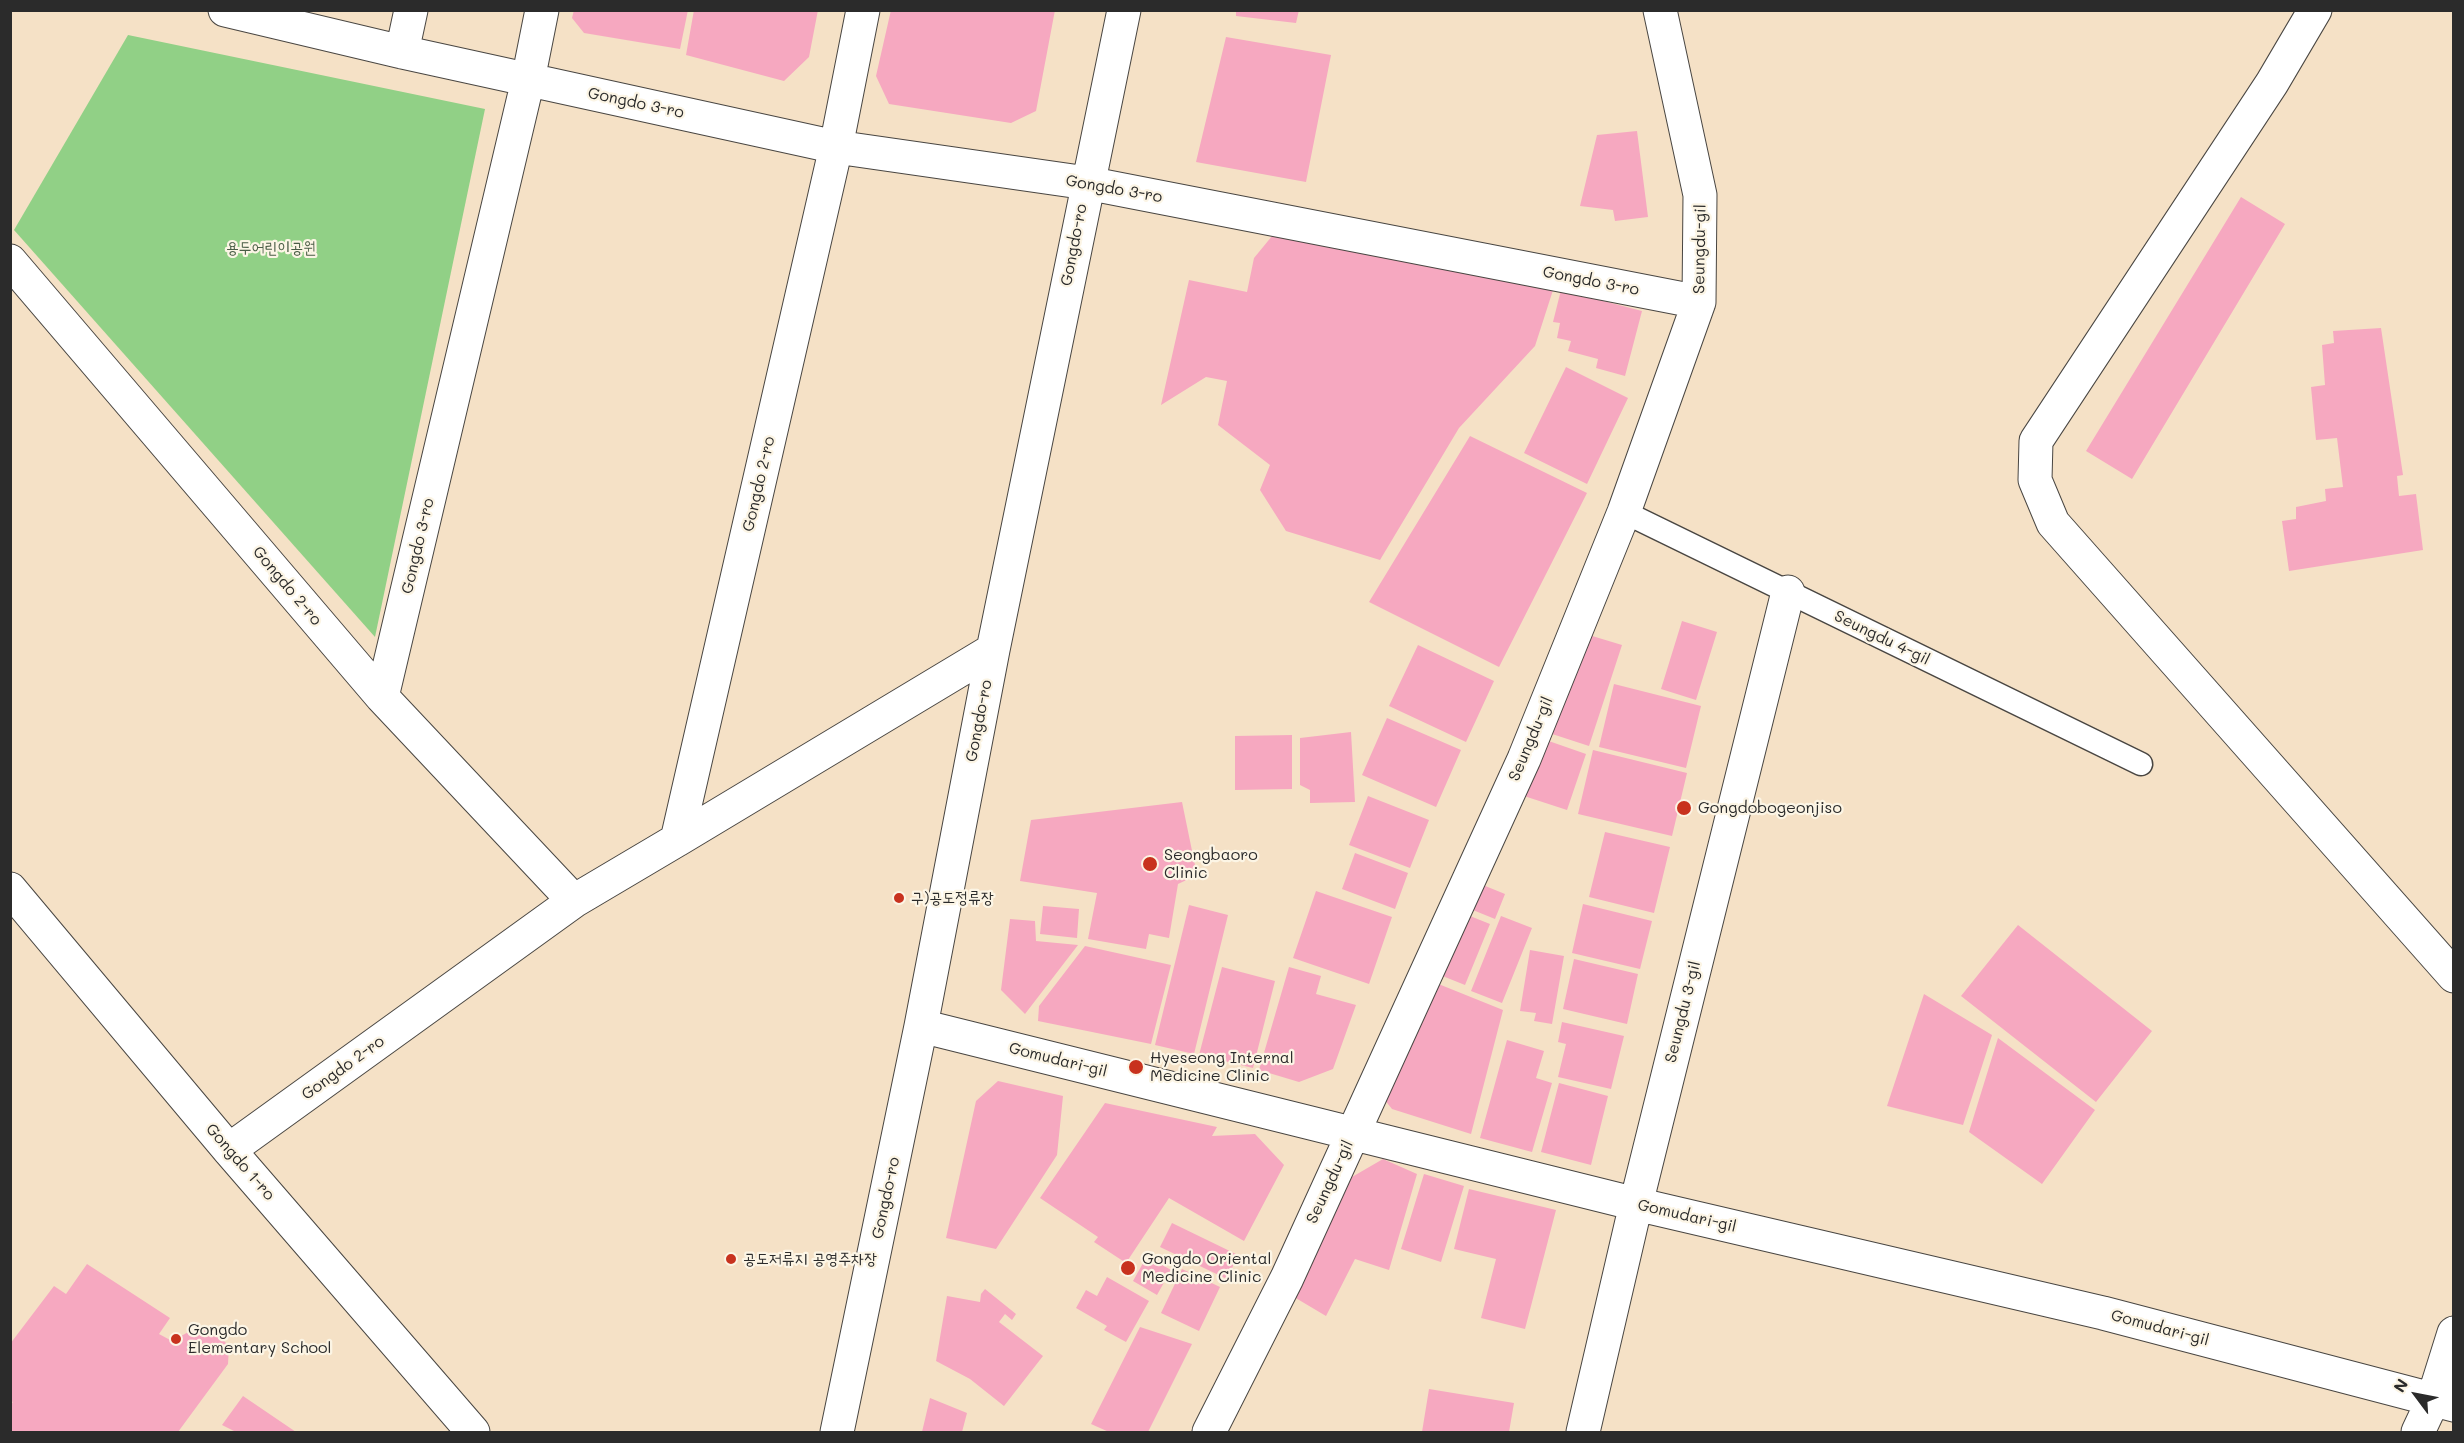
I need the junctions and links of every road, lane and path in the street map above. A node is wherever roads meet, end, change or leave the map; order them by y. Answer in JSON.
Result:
{"nodes":[{"id":1,"x":225,"y":10,"type":"edge"},
{"id":2,"x":411,"y":10,"type":"edge"},
{"id":3,"x":542,"y":10,"type":"edge"},
{"id":4,"x":863,"y":10,"type":"edge"},
{"id":5,"x":1124,"y":10,"type":"edge"},
{"id":6,"x":1660,"y":10,"type":"edge"},
{"id":7,"x":2315,"y":10,"type":"edge"},
{"id":8,"x":402,"y":52,"type":"junction"},
{"id":9,"x":528,"y":80,"type":"junction"},
{"id":10,"x":836,"y":147,"type":"junction"},
{"id":11,"x":1087,"y":183,"type":"junction"},
{"id":12,"x":10,"y":261,"type":"edge"},
{"id":13,"x":1699,"y":302,"type":"junction"},
{"id":14,"x":1624,"y":512,"type":"junction"},
{"id":15,"x":1788,"y":592,"type":"junction"},
{"id":16,"x":993,"y":650,"type":"junction"},
{"id":17,"x":382,"y":697,"type":"junction"},
{"id":18,"x":2141,"y":764,"type":"dead end"},
{"id":19,"x":677,"y":840,"type":"junction"},
{"id":20,"x":10,"y":889,"type":"edge"},
{"id":21,"x":574,"y":901,"type":"junction"},
{"id":22,"x":2454,"y":976,"type":"edge"},
{"id":23,"x":921,"y":1026,"type":"junction"},
{"id":24,"x":1353,"y":1132,"type":"junction"},
{"id":25,"x":229,"y":1150,"type":"junction"},
{"id":26,"x":1635,"y":1204,"type":"junction"},
{"id":27,"x":2454,"y":1333,"type":"edge"},
{"id":28,"x":2443,"y":1402,"type":"edge"},
{"id":29,"x":1588,"y":1431,"type":"edge"},
{"id":30,"x":473,"y":1432,"type":"edge"},
{"id":31,"x":837,"y":1432,"type":"edge"},
{"id":32,"x":1209,"y":1432,"type":"edge"},
{"id":33,"x":2418,"y":1432,"type":"edge"}],
"edges":[{"from":1,"to":8,"type":"street","name":"Gongdo 3-ro"},
{"from":2,"to":8,"type":"street"},
{"from":3,"to":9,"type":"street","name":"Gongdo 3-ro"},
{"from":4,"to":10,"type":"street","name":"Gongdo 2-ro"},
{"from":5,"to":11,"type":"street","name":"Gongdo-ro"},
{"from":6,"to":13,"type":"street","name":"Seungdu-gil"},
{"from":7,"to":22,"type":"street"},
{"from":8,"to":9,"type":"street","name":"Gongdo 3-ro"},
{"from":9,"to":10,"type":"street","name":"Gongdo 3-ro"},
{"from":9,"to":17,"type":"street","name":"Gongdo 3-ro"},
{"from":10,"to":11,"type":"street","name":"Gongdo 3-ro"},
{"from":10,"to":19,"type":"street","name":"Gongdo 2-ro"},
{"from":11,"to":13,"type":"street","name":"Gongdo 3-ro"},
{"from":11,"to":16,"type":"street","name":"Gongdo-ro"},
{"from":12,"to":17,"type":"street","name":"Gongdo 2-ro"},
{"from":13,"to":14,"type":"street","name":"Seungdu-gil"},
{"from":14,"to":15,"type":"lane","name":"Seungdu 4-gil"},
{"from":14,"to":24,"type":"street","name":"Seungdu-gil"},
{"from":15,"to":18,"type":"lane","name":"Seungdu 4-gil"},
{"from":15,"to":26,"type":"street","name":"Seungdu 3-gil"},
{"from":16,"to":19,"type":"street"},
{"from":16,"to":23,"type":"street","name":"Gongdo-ro"},
{"from":17,"to":21,"type":"street","name":"Gongdo 2-ro"},
{"from":19,"to":21,"type":"street","name":"Gongdo 2-ro"},
{"from":20,"to":25,"type":"street","name":"Gongdo 1-ro"},
{"from":21,"to":25,"type":"street","name":"Gongdo 2-ro"},
{"from":23,"to":24,"type":"street","name":"Gomudari-gil"},
{"from":23,"to":31,"type":"street","name":"Gongdo-ro"},
{"from":24,"to":26,"type":"street","name":"Gomudari-gil"},
{"from":24,"to":32,"type":"street","name":"Seungdu-gil"},
{"from":25,"to":30,"type":"street","name":"Gongdo 1-ro"},
{"from":26,"to":28,"type":"street","name":"Gomudari-gil"},
{"from":26,"to":29,"type":"street","name":"Seungdu 3-gil"},
{"from":27,"to":28,"type":"street"},
{"from":28,"to":33,"type":"street"}]}
